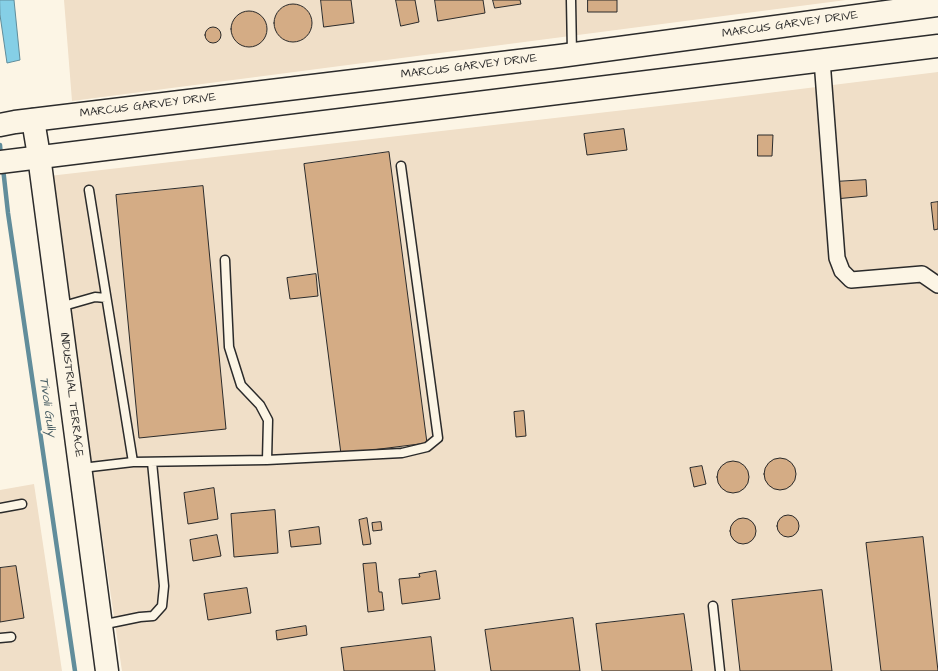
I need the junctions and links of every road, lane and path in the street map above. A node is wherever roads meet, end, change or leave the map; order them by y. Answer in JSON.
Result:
{"nodes":[{"id":1,"x":571,"y":0,"type":"edge"},
{"id":2,"x":938,"y":5,"type":"edge"},
{"id":3,"x":938,"y":46,"type":"edge"},
{"id":4,"x":572,"y":54,"type":"junction"},
{"id":5,"x":822,"y":60,"type":"junction"},
{"id":6,"x":33,"y":120,"type":"junction"},
{"id":7,"x":2,"y":125,"type":"edge"},
{"id":8,"x":39,"y":156,"type":"junction"},
{"id":9,"x":4,"y":161,"type":"edge"},
{"id":10,"x":401,"y":166,"type":"dead end"},
{"id":11,"x":89,"y":190,"type":"dead end"},
{"id":12,"x":225,"y":260,"type":"dead end"},
{"id":13,"x":938,"y":285,"type":"edge"},
{"id":14,"x":106,"y":298,"type":"junction"},
{"id":15,"x":59,"y":307,"type":"junction"},
{"id":16,"x":267,"y":460,"type":"junction"},
{"id":17,"x":133,"y":462,"type":"junction"},
{"id":18,"x":152,"y":462,"type":"junction"},
{"id":19,"x":80,"y":468,"type":"junction"},
{"id":20,"x":22,"y":504,"type":"dead end"},
{"id":21,"x":0,"y":508,"type":"edge"},
{"id":22,"x":713,"y":606,"type":"dead end"},
{"id":23,"x":101,"y":626,"type":"junction"},
{"id":24,"x":11,"y":637,"type":"dead end"},
{"id":25,"x":0,"y":638,"type":"edge"},
{"id":26,"x":107,"y":671,"type":"edge"},
{"id":27,"x":720,"y":671,"type":"edge"}],
"edges":[{"from":1,"to":4,"type":"lane"},
{"from":2,"to":4,"type":"main road","name":"MARCUS GARVEY DRIVE"},
{"from":3,"to":5,"type":"main road"},
{"from":4,"to":6,"type":"main road","name":"MARCUS GARVEY DRIVE"},
{"from":5,"to":8,"type":"main road"},
{"from":5,"to":13,"type":"street"},
{"from":6,"to":7,"type":"main road","name":"MARCUS GARVEY DRIVE"},
{"from":6,"to":8,"type":"main road","name":"INDUSTRIAL TERRACE"},
{"from":8,"to":9,"type":"main road"},
{"from":8,"to":15,"type":"main road","name":"INDUSTRIAL TERRACE"},
{"from":10,"to":16,"type":"lane"},
{"from":11,"to":14,"type":"lane"},
{"from":12,"to":16,"type":"lane"},
{"from":14,"to":15,"type":"lane"},
{"from":14,"to":17,"type":"lane"},
{"from":15,"to":19,"type":"main road","name":"INDUSTRIAL TERRACE"},
{"from":16,"to":18,"type":"lane"},
{"from":17,"to":18,"type":"lane"},
{"from":17,"to":19,"type":"lane"},
{"from":18,"to":23,"type":"lane"},
{"from":19,"to":23,"type":"main road","name":"INDUSTRIAL TERRACE"},
{"from":20,"to":21,"type":"lane"},
{"from":22,"to":27,"type":"lane"},
{"from":23,"to":26,"type":"main road","name":"INDUSTRIAL TERRACE"},
{"from":24,"to":25,"type":"lane"}]}
